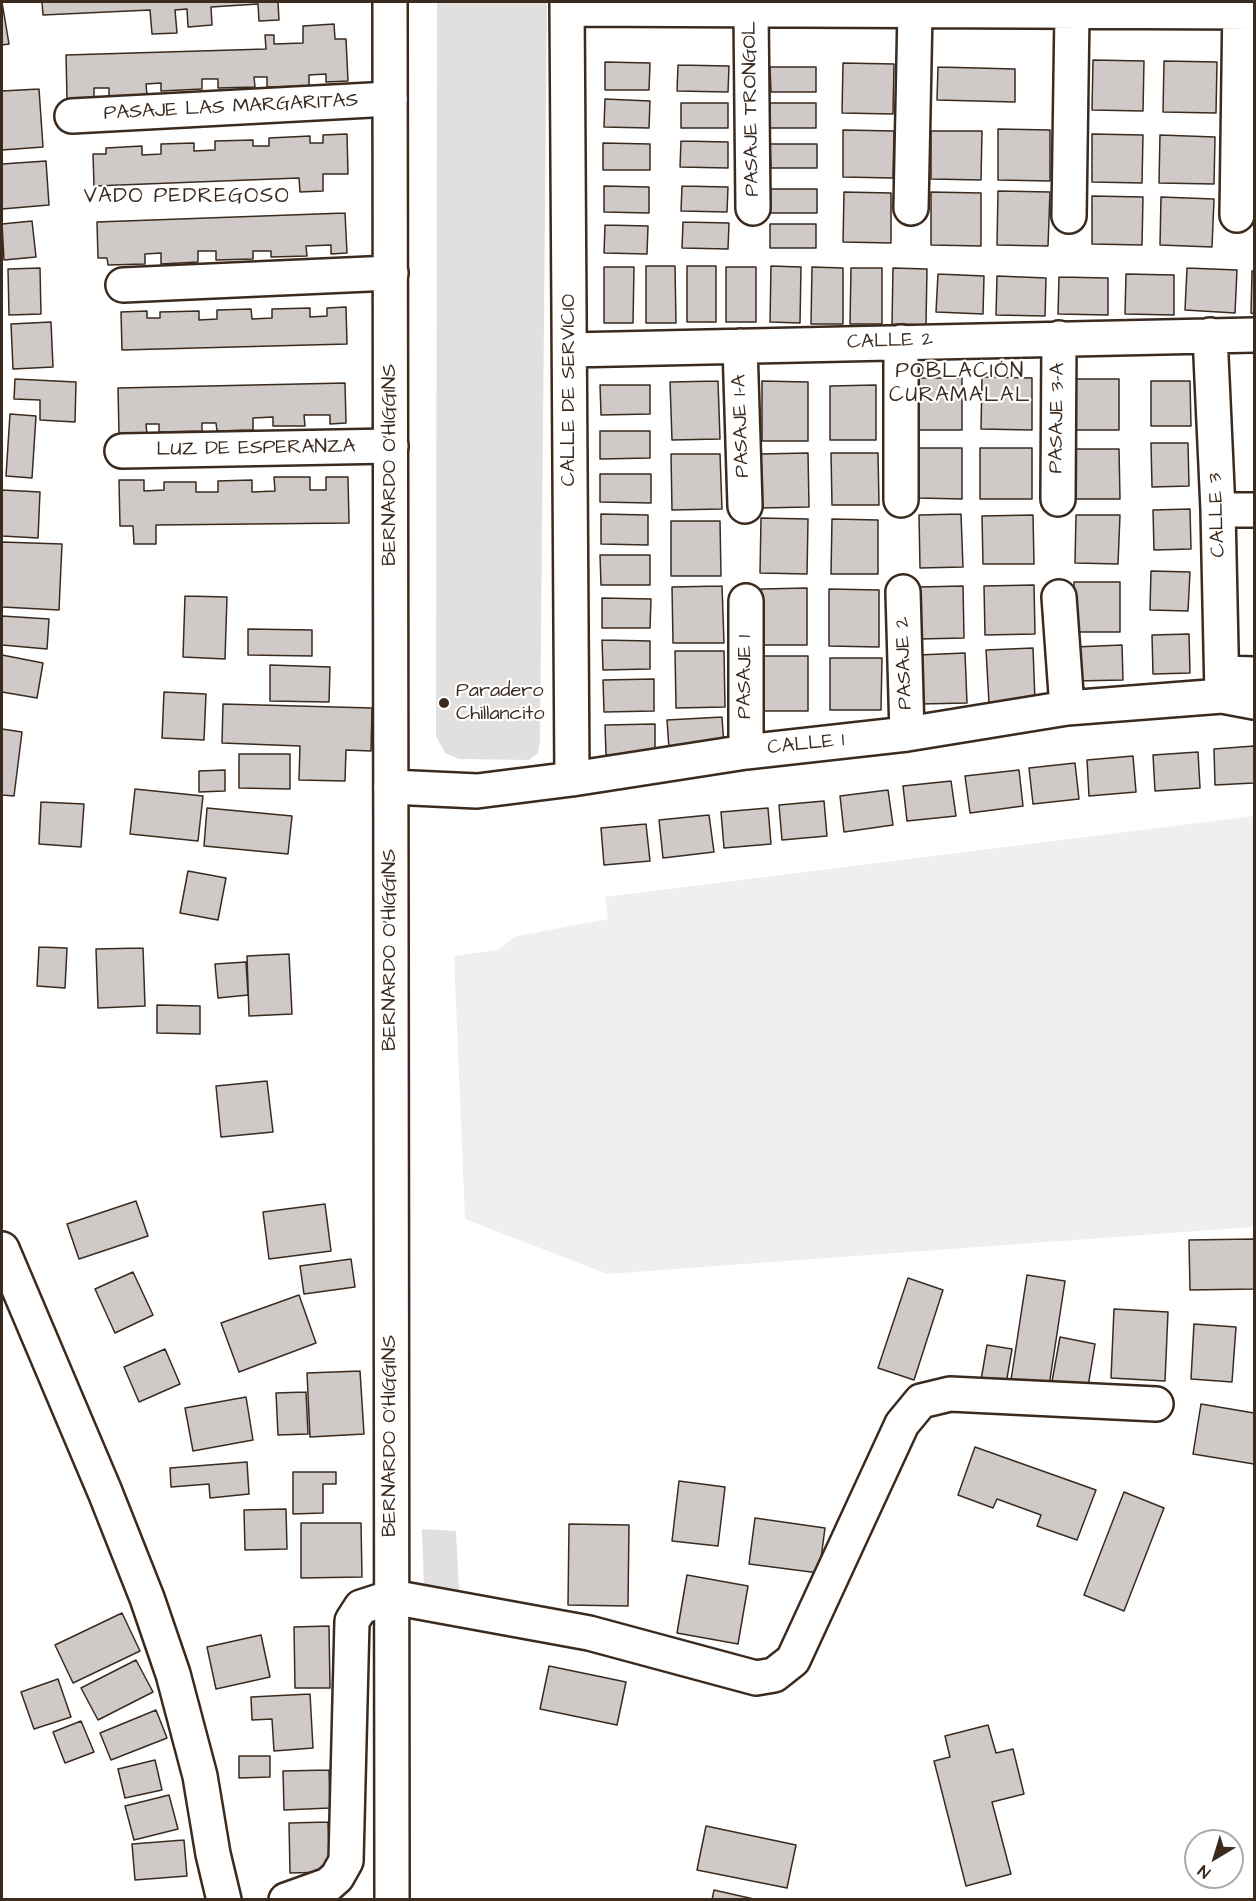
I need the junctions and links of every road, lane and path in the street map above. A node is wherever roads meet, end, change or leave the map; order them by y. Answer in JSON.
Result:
{"nodes":[{"id":1,"x":390,"y":2,"type":"edge"},
{"id":2,"x":567,"y":5,"type":"edge"},
{"id":3,"x":1245,"y":8,"type":"edge"},
{"id":4,"x":752,"y":11,"type":"junction"},
{"id":5,"x":915,"y":12,"type":"junction"},
{"id":6,"x":1072,"y":12,"type":"junction"},
{"id":7,"x":390,"y":99,"type":"junction"},
{"id":8,"x":72,"y":116,"type":"dead end"},
{"id":9,"x":753,"y":208,"type":"dead end"},
{"id":10,"x":911,"y":208,"type":"dead end"},
{"id":11,"x":1237,"y":215,"type":"dead end"},
{"id":12,"x":1069,"y":216,"type":"dead end"},
{"id":13,"x":390,"y":273,"type":"junction"},
{"id":14,"x":123,"y":285,"type":"dead end"},
{"id":15,"x":1210,"y":334,"type":"junction"},
{"id":16,"x":1254,"y":335,"type":"edge"},
{"id":17,"x":1059,"y":338,"type":"junction"},
{"id":18,"x":901,"y":342,"type":"junction"},
{"id":19,"x":740,"y":346,"type":"junction"},
{"id":20,"x":570,"y":350,"type":"junction"},
{"id":21,"x":391,"y":446,"type":"junction"},
{"id":22,"x":122,"y":451,"type":"dead end"},
{"id":23,"x":1058,"y":499,"type":"dead end"},
{"id":24,"x":901,"y":500,"type":"dead end"},
{"id":25,"x":745,"y":506,"type":"dead end"},
{"id":26,"x":1218,"y":510,"type":"junction"},
{"id":27,"x":1254,"y":510,"type":"edge"},
{"id":28,"x":903,"y":592,"type":"dead end"},
{"id":29,"x":1059,"y":597,"type":"dead end"},
{"id":30,"x":746,"y":601,"type":"dead end"},
{"id":31,"x":1254,"y":674,"type":"edge"},
{"id":32,"x":1222,"y":685,"type":"junction"},
{"id":33,"x":1254,"y":702,"type":"edge"},
{"id":34,"x":1067,"y":708,"type":"junction"},
{"id":35,"x":907,"y":734,"type":"junction"},
{"id":36,"x":746,"y":752,"type":"junction"},
{"id":37,"x":572,"y":779,"type":"junction"},
{"id":38,"x":391,"y":787,"type":"junction"},
{"id":39,"x":2,"y":1248,"type":"edge"},
{"id":40,"x":1156,"y":1404,"type":"dead end"},
{"id":41,"x":392,"y":1597,"type":"junction"},
{"id":42,"x":224,"y":1899,"type":"edge"},
{"id":43,"x":286,"y":1899,"type":"edge"},
{"id":44,"x":392,"y":1899,"type":"edge"}],
"edges":[{"from":1,"to":7,"type":"street","name":"BERNARDO O'HIGGINS"},
{"from":2,"to":4,"type":"street"},
{"from":2,"to":20,"type":"street","name":"CALLE DE SERVICIO"},
{"from":3,"to":6,"type":"street"},
{"from":3,"to":11,"type":"street"},
{"from":4,"to":5,"type":"street"},
{"from":4,"to":9,"type":"street","name":"PASAJE TRONGOL"},
{"from":5,"to":6,"type":"street"},
{"from":5,"to":10,"type":"street"},
{"from":6,"to":12,"type":"street"},
{"from":7,"to":8,"type":"street","name":"PASAJE LAS MARGARITAS"},
{"from":7,"to":13,"type":"street","name":"BERNARDO O'HIGGINS"},
{"from":13,"to":14,"type":"street"},
{"from":13,"to":21,"type":"street","name":"BERNARDO O'HIGGINS"},
{"from":15,"to":16,"type":"street","name":"CALLE 2"},
{"from":15,"to":17,"type":"street","name":"CALLE 2"},
{"from":15,"to":26,"type":"street","name":"CALLE 3"},
{"from":17,"to":18,"type":"street","name":"CALLE 2"},
{"from":17,"to":23,"type":"street","name":"PASAJE 3-A"},
{"from":18,"to":19,"type":"street","name":"CALLE 2"},
{"from":18,"to":24,"type":"street"},
{"from":19,"to":20,"type":"street","name":"CALLE 2"},
{"from":19,"to":25,"type":"street","name":"PASAJE 1-A"},
{"from":20,"to":37,"type":"street","name":"CALLE DE SERVICIO"},
{"from":21,"to":22,"type":"street","name":"LUZ DE ESPERANZA"},
{"from":21,"to":38,"type":"street","name":"BERNARDO O'HIGGINS"},
{"from":26,"to":27,"type":"street"},
{"from":26,"to":32,"type":"street","name":"CALLE 3"},
{"from":28,"to":35,"type":"street","name":"PASAJE 2"},
{"from":29,"to":34,"type":"street"},
{"from":30,"to":36,"type":"street","name":"PASAJE 1"},
{"from":31,"to":32,"type":"street"},
{"from":32,"to":33,"type":"street"},
{"from":32,"to":34,"type":"street","name":"CALLE 1"},
{"from":34,"to":35,"type":"street","name":"CALLE 1"},
{"from":35,"to":36,"type":"street","name":"CALLE 1"},
{"from":36,"to":37,"type":"street","name":"CALLE 1"},
{"from":37,"to":38,"type":"street","name":"CALLE 1"},
{"from":38,"to":41,"type":"street","name":"BERNARDO O'HIGGINS"},
{"from":39,"to":42,"type":"street"},
{"from":40,"to":41,"type":"street"},
{"from":41,"to":43,"type":"street"},
{"from":41,"to":44,"type":"street","name":"BERNARDO O'HIGGINS"}]}
